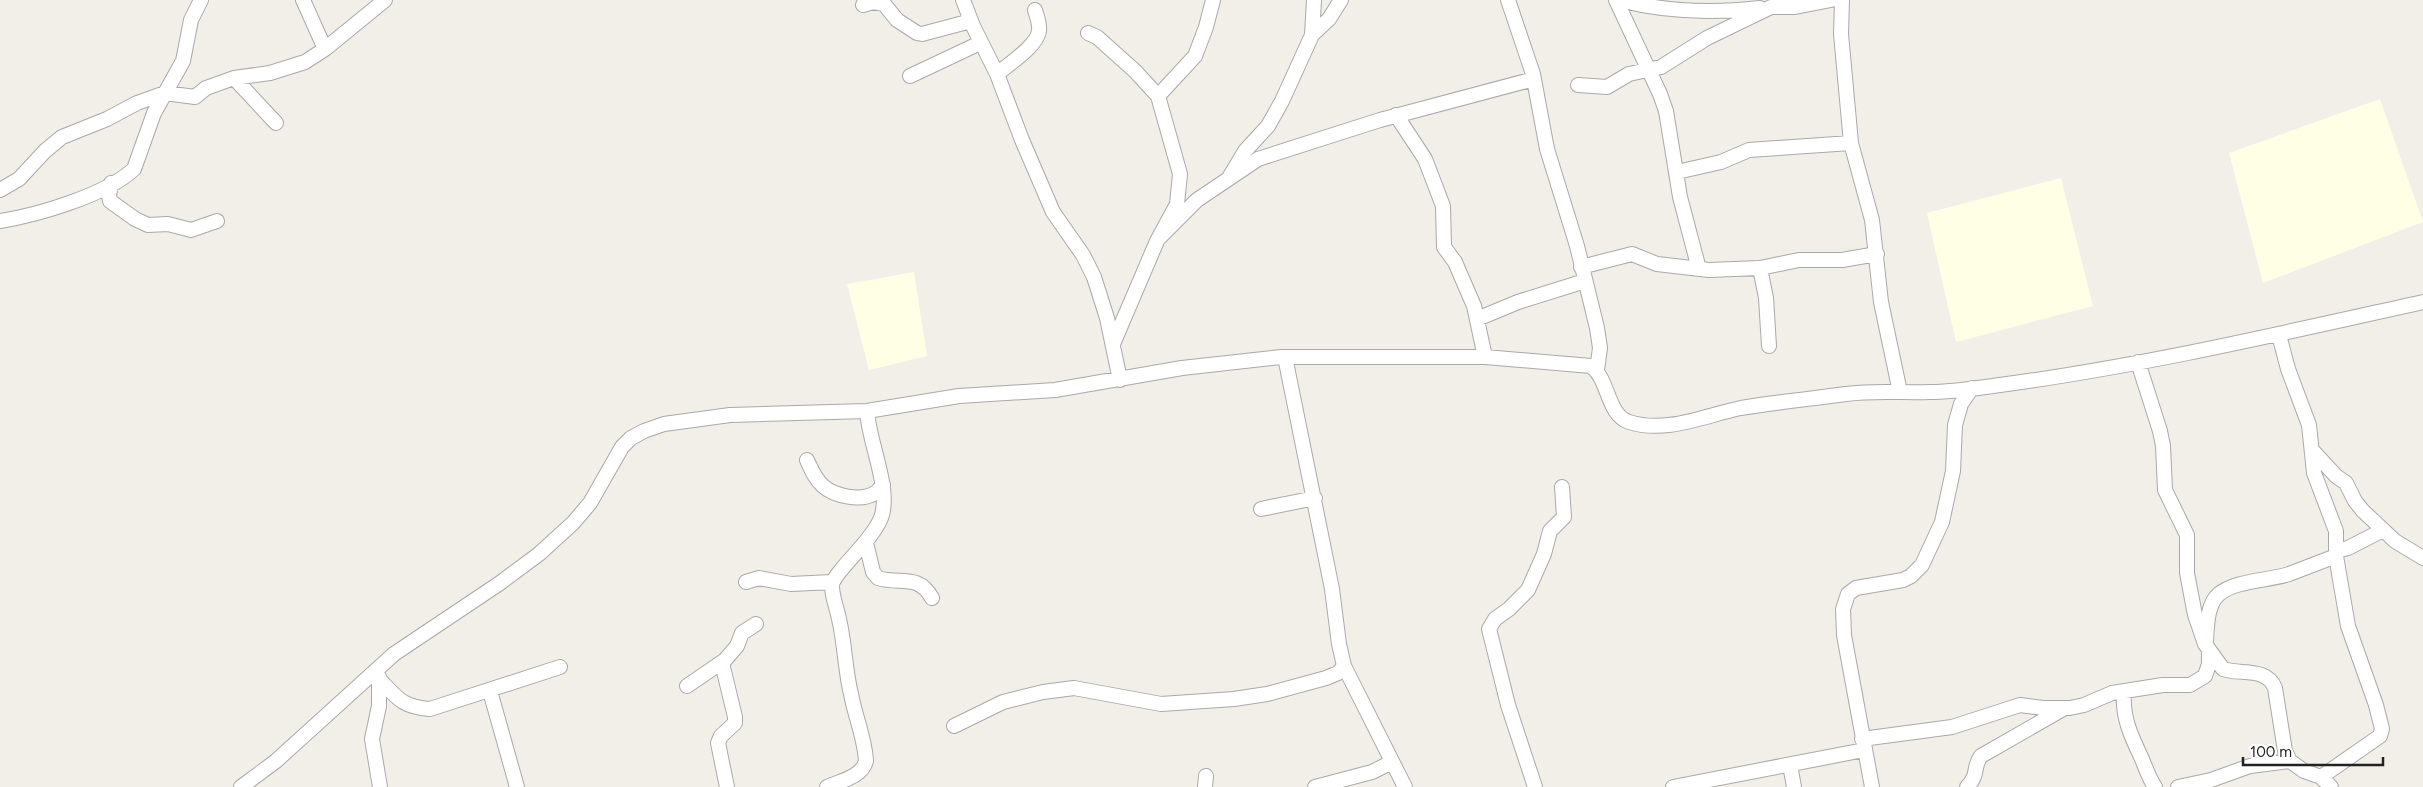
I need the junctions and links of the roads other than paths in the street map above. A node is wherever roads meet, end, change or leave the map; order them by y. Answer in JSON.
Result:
{"nodes":[{"id":1,"x":202,"y":0,"type":"edge"},
{"id":2,"x":303,"y":0,"type":"edge"},
{"id":3,"x":385,"y":0,"type":"edge"},
{"id":4,"x":964,"y":0,"type":"edge"},
{"id":5,"x":1212,"y":0,"type":"edge"},
{"id":6,"x":1314,"y":0,"type":"edge"},
{"id":7,"x":1341,"y":0,"type":"edge"},
{"id":8,"x":1508,"y":0,"type":"edge"},
{"id":9,"x":1618,"y":0,"type":"edge"},
{"id":10,"x":1831,"y":0,"type":"edge"},
{"id":11,"x":1842,"y":0,"type":"edge"},
{"id":12,"x":863,"y":6,"type":"dead end"},
{"id":13,"x":1771,"y":7,"type":"junction"},
{"id":14,"x":1035,"y":10,"type":"dead end"},
{"id":15,"x":971,"y":21,"type":"junction"},
{"id":16,"x":1088,"y":33,"type":"dead end"},
{"id":17,"x":1312,"y":35,"type":"junction"},
{"id":18,"x":980,"y":43,"type":"junction"},
{"id":19,"x":325,"y":49,"type":"junction"},
{"id":20,"x":1649,"y":69,"type":"junction"},
{"id":21,"x":997,"y":74,"type":"junction"},
{"id":22,"x":910,"y":76,"type":"dead end"},
{"id":23,"x":234,"y":78,"type":"junction"},
{"id":24,"x":1534,"y":79,"type":"junction"},
{"id":25,"x":1578,"y":85,"type":"dead end"},
{"id":26,"x":165,"y":93,"type":"junction"},
{"id":27,"x":1158,"y":96,"type":"junction"},
{"id":28,"x":1396,"y":116,"type":"junction"},
{"id":29,"x":276,"y":123,"type":"dead end"},
{"id":30,"x":1851,"y":143,"type":"junction"},
{"id":31,"x":1676,"y":172,"type":"junction"},
{"id":32,"x":1228,"y":178,"type":"junction"},
{"id":33,"x":112,"y":184,"type":"junction"},
{"id":34,"x":0,"y":190,"type":"edge"},
{"id":35,"x":0,"y":221,"type":"edge"},
{"id":36,"x":217,"y":221,"type":"dead end"},
{"id":37,"x":1160,"y":237,"type":"junction"},
{"id":38,"x":1876,"y":254,"type":"junction"},
{"id":39,"x":1581,"y":267,"type":"junction"},
{"id":40,"x":1760,"y":268,"type":"junction"},
{"id":41,"x":1699,"y":269,"type":"junction"},
{"id":42,"x":1585,"y":281,"type":"junction"},
{"id":43,"x":2423,"y":302,"type":"edge"},
{"id":44,"x":1477,"y":319,"type":"junction"},
{"id":45,"x":2279,"y":335,"type":"junction"},
{"id":46,"x":1113,"y":344,"type":"junction"},
{"id":47,"x":1769,"y":346,"type":"dead end"},
{"id":48,"x":1485,"y":356,"type":"junction"},
{"id":49,"x":1285,"y":357,"type":"junction"},
{"id":50,"x":2138,"y":362,"type":"junction"},
{"id":51,"x":1597,"y":370,"type":"junction"},
{"id":52,"x":1120,"y":380,"type":"junction"},
{"id":53,"x":1972,"y":388,"type":"junction"},
{"id":54,"x":1900,"y":392,"type":"junction"},
{"id":55,"x":867,"y":411,"type":"junction"},
{"id":56,"x":2312,"y":450,"type":"junction"},
{"id":57,"x":807,"y":460,"type":"dead end"},
{"id":58,"x":883,"y":485,"type":"junction"},
{"id":59,"x":1562,"y":488,"type":"dead end"},
{"id":60,"x":1315,"y":498,"type":"junction"},
{"id":61,"x":1261,"y":510,"type":"dead end"},
{"id":62,"x":2383,"y":530,"type":"junction"},
{"id":63,"x":866,"y":543,"type":"junction"},
{"id":64,"x":2336,"y":553,"type":"junction"},
{"id":65,"x":2423,"y":558,"type":"edge"},
{"id":66,"x":746,"y":582,"type":"dead end"},
{"id":67,"x":832,"y":582,"type":"junction"},
{"id":68,"x":932,"y":598,"type":"dead end"},
{"id":69,"x":756,"y":624,"type":"dead end"},
{"id":70,"x":2207,"y":647,"type":"junction"},
{"id":71,"x":722,"y":663,"type":"junction"},
{"id":72,"x":1344,"y":666,"type":"junction"},
{"id":73,"x":560,"y":667,"type":"dead end"},
{"id":74,"x":378,"y":674,"type":"junction"},
{"id":75,"x":687,"y":686,"type":"dead end"},
{"id":76,"x":490,"y":691,"type":"junction"},
{"id":77,"x":2124,"y":692,"type":"junction"},
{"id":78,"x":2064,"y":708,"type":"junction"},
{"id":79,"x":954,"y":726,"type":"dead end"},
{"id":80,"x":1863,"y":744,"type":"junction"},
{"id":81,"x":2290,"y":761,"type":"junction"},
{"id":82,"x":1392,"y":762,"type":"junction"},
{"id":83,"x":1790,"y":765,"type":"junction"},
{"id":84,"x":2321,"y":777,"type":"junction"},
{"id":85,"x":830,"y":786,"type":"edge"},
{"id":86,"x":241,"y":787,"type":"edge"},
{"id":87,"x":380,"y":787,"type":"edge"},
{"id":88,"x":517,"y":787,"type":"edge"},
{"id":89,"x":727,"y":787,"type":"edge"},
{"id":90,"x":1315,"y":787,"type":"edge"},
{"id":91,"x":1405,"y":787,"type":"edge"},
{"id":92,"x":1535,"y":787,"type":"edge"},
{"id":93,"x":1673,"y":787,"type":"edge"},
{"id":94,"x":1794,"y":787,"type":"edge"},
{"id":95,"x":1872,"y":787,"type":"edge"},
{"id":96,"x":1967,"y":787,"type":"edge"},
{"id":97,"x":2155,"y":787,"type":"edge"},
{"id":98,"x":2178,"y":787,"type":"edge"},
{"id":99,"x":2331,"y":787,"type":"edge"}],
"edges":[{"from":1,"to":26,"type":"street"},
{"from":2,"to":19,"type":"street"},
{"from":3,"to":19,"type":"street"},
{"from":4,"to":15,"type":"street"},
{"from":5,"to":27,"type":"street"},
{"from":6,"to":17,"type":"street"},
{"from":7,"to":17,"type":"street"},
{"from":8,"to":24,"type":"street"},
{"from":9,"to":13,"type":"street"},
{"from":9,"to":20,"type":"street"},
{"from":10,"to":13,"type":"street"},
{"from":11,"to":30,"type":"street"},
{"from":12,"to":15,"type":"street"},
{"from":13,"to":20,"type":"street"},
{"from":14,"to":21,"type":"street"},
{"from":15,"to":18,"type":"street"},
{"from":16,"to":27,"type":"street"},
{"from":17,"to":32,"type":"street"},
{"from":18,"to":21,"type":"street"},
{"from":18,"to":22,"type":"street"},
{"from":19,"to":23,"type":"street"},
{"from":20,"to":25,"type":"street"},
{"from":20,"to":31,"type":"street"},
{"from":21,"to":46,"type":"street"},
{"from":23,"to":26,"type":"street"},
{"from":23,"to":29,"type":"street"},
{"from":24,"to":28,"type":"street"},
{"from":24,"to":39,"type":"street"},
{"from":26,"to":33,"type":"street"},
{"from":26,"to":34,"type":"street"},
{"from":27,"to":37,"type":"street"},
{"from":28,"to":32,"type":"street"},
{"from":28,"to":44,"type":"street"},
{"from":30,"to":31,"type":"street"},
{"from":30,"to":38,"type":"street"},
{"from":31,"to":41,"type":"street"},
{"from":32,"to":37,"type":"street"},
{"from":33,"to":35,"type":"street"},
{"from":33,"to":36,"type":"street"},
{"from":37,"to":46,"type":"street"},
{"from":38,"to":40,"type":"street"},
{"from":38,"to":54,"type":"street"},
{"from":39,"to":41,"type":"street"},
{"from":39,"to":42,"type":"street"},
{"from":40,"to":41,"type":"street"},
{"from":40,"to":47,"type":"street"},
{"from":42,"to":44,"type":"street"},
{"from":42,"to":51,"type":"street"},
{"from":43,"to":45,"type":"street"},
{"from":44,"to":48,"type":"street"},
{"from":45,"to":50,"type":"street"},
{"from":45,"to":56,"type":"street"},
{"from":46,"to":52,"type":"street"},
{"from":48,"to":49,"type":"street"},
{"from":48,"to":51,"type":"street"},
{"from":49,"to":52,"type":"street"},
{"from":49,"to":60,"type":"street"},
{"from":50,"to":53,"type":"street"},
{"from":50,"to":70,"type":"street"},
{"from":51,"to":54,"type":"street"},
{"from":52,"to":55,"type":"street"},
{"from":53,"to":54,"type":"street"},
{"from":53,"to":80,"type":"street"},
{"from":55,"to":58,"type":"street"},
{"from":55,"to":74,"type":"street"},
{"from":56,"to":62,"type":"street"},
{"from":56,"to":64,"type":"street"},
{"from":57,"to":58,"type":"street"},
{"from":58,"to":63,"type":"street"},
{"from":59,"to":92,"type":"street"},
{"from":60,"to":61,"type":"street"},
{"from":60,"to":72,"type":"street"},
{"from":62,"to":64,"type":"street"},
{"from":62,"to":65,"type":"street"},
{"from":63,"to":67,"type":"street"},
{"from":63,"to":68,"type":"street"},
{"from":64,"to":70,"type":"street"},
{"from":64,"to":84,"type":"street"},
{"from":66,"to":67,"type":"street"},
{"from":67,"to":85,"type":"street"},
{"from":69,"to":71,"type":"street"},
{"from":70,"to":77,"type":"street"},
{"from":70,"to":81,"type":"street"},
{"from":71,"to":75,"type":"street"},
{"from":71,"to":89,"type":"street"},
{"from":72,"to":79,"type":"street"},
{"from":72,"to":82,"type":"street"},
{"from":73,"to":76,"type":"street"},
{"from":74,"to":76,"type":"street"},
{"from":74,"to":86,"type":"street"},
{"from":74,"to":87,"type":"street"},
{"from":76,"to":88,"type":"street"},
{"from":77,"to":78,"type":"street"},
{"from":77,"to":97,"type":"street"},
{"from":78,"to":80,"type":"street"},
{"from":78,"to":96,"type":"street"},
{"from":80,"to":83,"type":"street"},
{"from":80,"to":95,"type":"street"},
{"from":81,"to":84,"type":"street"},
{"from":81,"to":98,"type":"street"},
{"from":82,"to":90,"type":"street"},
{"from":82,"to":91,"type":"street"},
{"from":83,"to":93,"type":"street"},
{"from":83,"to":94,"type":"street"},
{"from":84,"to":99,"type":"street"}]}
